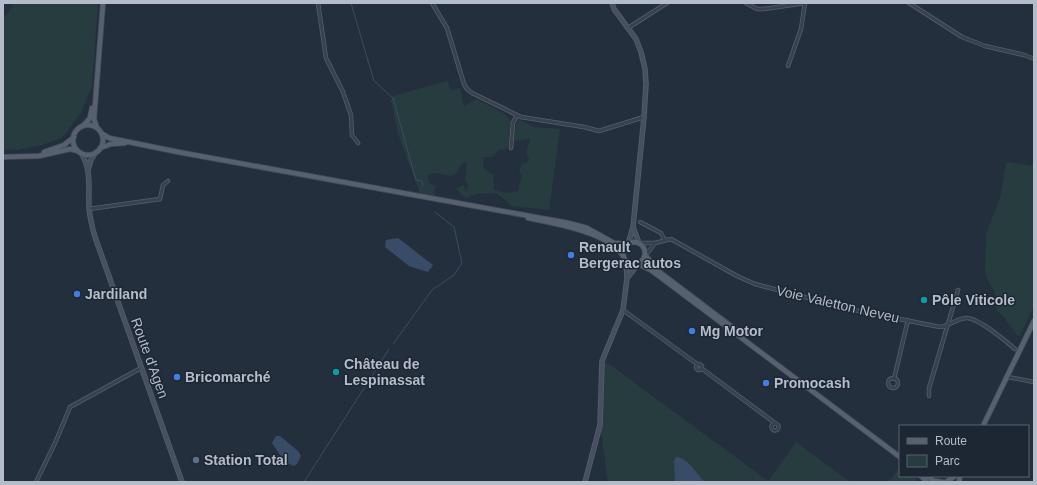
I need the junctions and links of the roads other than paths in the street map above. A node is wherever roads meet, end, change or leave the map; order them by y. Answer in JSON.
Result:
{"nodes":[{"id":1,"x":104,"y":3,"type":"edge"},
{"id":2,"x":318,"y":3,"type":"edge"},
{"id":3,"x":432,"y":3,"type":"edge"},
{"id":4,"x":612,"y":3,"type":"edge"},
{"id":5,"x":667,"y":3,"type":"edge"},
{"id":6,"x":746,"y":3,"type":"edge"},
{"id":7,"x":805,"y":3,"type":"edge"},
{"id":8,"x":909,"y":3,"type":"edge"},
{"id":9,"x":628,"y":28,"type":"junction"},
{"id":10,"x":1034,"y":59,"type":"edge"},
{"id":11,"x":788,"y":66,"type":"dead end"},
{"id":12,"x":95,"y":98,"type":"junction"},
{"id":13,"x":517,"y":115,"type":"junction"},
{"id":14,"x":644,"y":117,"type":"junction"},
{"id":15,"x":83,"y":126,"type":"junction"},
{"id":16,"x":97,"y":128,"type":"junction"},
{"id":17,"x":101,"y":133,"type":"junction"},
{"id":18,"x":74,"y":137,"type":"junction"},
{"id":19,"x":358,"y":143,"type":"dead end"},
{"id":20,"x":100,"y":148,"type":"junction"},
{"id":21,"x":511,"y":148,"type":"dead end"},
{"id":22,"x":80,"y":152,"type":"junction"},
{"id":23,"x":96,"y":152,"type":"junction"},
{"id":24,"x":28,"y":157,"type":"junction"},
{"id":25,"x":3,"y":158,"type":"edge"},
{"id":26,"x":88,"y":170,"type":"junction"},
{"id":27,"x":168,"y":181,"type":"dead end"},
{"id":28,"x":89,"y":209,"type":"junction"},
{"id":29,"x":640,"y":222,"type":"dead end"},
{"id":30,"x":633,"y":227,"type":"junction"},
{"id":31,"x":664,"y":239,"type":"junction"},
{"id":32,"x":640,"y":243,"type":"junction"},
{"id":33,"x":655,"y":243,"type":"junction"},
{"id":34,"x":628,"y":244,"type":"junction"},
{"id":35,"x":623,"y":256,"type":"junction"},
{"id":36,"x":646,"y":256,"type":"junction"},
{"id":37,"x":626,"y":261,"type":"junction"},
{"id":38,"x":638,"y":264,"type":"junction"},
{"id":39,"x":627,"y":278,"type":"junction"},
{"id":40,"x":958,"y":290,"type":"dead end"},
{"id":41,"x":623,"y":310,"type":"junction"},
{"id":42,"x":908,"y":320,"type":"junction"},
{"id":43,"x":1034,"y":321,"type":"edge"},
{"id":44,"x":948,"y":326,"type":"junction"},
{"id":45,"x":1014,"y":348,"type":"dead end"},
{"id":46,"x":141,"y":368,"type":"junction"},
{"id":47,"x":1008,"y":377,"type":"junction"},
{"id":48,"x":894,"y":379,"type":"dead end"},
{"id":49,"x":1034,"y":382,"type":"edge"},
{"id":50,"x":929,"y":396,"type":"dead end"},
{"id":51,"x":775,"y":423,"type":"dead end"},
{"id":52,"x":984,"y":425,"type":"edge"},
{"id":53,"x":899,"y":452,"type":"edge"},
{"id":54,"x":899,"y":456,"type":"edge"},
{"id":55,"x":929,"y":477,"type":"edge"},
{"id":56,"x":36,"y":482,"type":"edge"},
{"id":57,"x":182,"y":482,"type":"edge"},
{"id":58,"x":585,"y":482,"type":"edge"},
{"id":59,"x":942,"y":482,"type":"edge"},
{"id":60,"x":946,"y":482,"type":"edge"},
{"id":61,"x":949,"y":482,"type":"edge"}],
"edges":[{"from":1,"to":12,"type":"main road"},
{"from":2,"to":19,"type":"street"},
{"from":3,"to":13,"type":"street"},
{"from":4,"to":9,"type":"street"},
{"from":5,"to":9,"type":"street"},
{"from":6,"to":7,"type":"street"},
{"from":7,"to":11,"type":"street"},
{"from":8,"to":10,"type":"street"},
{"from":9,"to":14,"type":"street"},
{"from":12,"to":15,"type":"main road"},
{"from":12,"to":16,"type":"main road"},
{"from":13,"to":14,"type":"street"},
{"from":13,"to":21,"type":"street"},
{"from":14,"to":30,"type":"street"},
{"from":15,"to":16,"type":"main road"},
{"from":15,"to":18,"type":"main road"},
{"from":16,"to":17,"type":"main road"},
{"from":17,"to":20,"type":"main road"},
{"from":17,"to":34,"type":"main road"},
{"from":18,"to":22,"type":"main road"},
{"from":18,"to":24,"type":"main road"},
{"from":20,"to":23,"type":"main road"},
{"from":20,"to":35,"type":"main road"},
{"from":22,"to":23,"type":"main road"},
{"from":22,"to":24,"type":"main road"},
{"from":22,"to":26,"type":"street","name":"Route d'Agen"},
{"from":23,"to":26,"type":"street","name":"Route d'Agen"},
{"from":24,"to":25,"type":"main road"},
{"from":26,"to":28,"type":"street","name":"Route d'Agen"},
{"from":27,"to":28,"type":"street"},
{"from":28,"to":46,"type":"street","name":"Route d'Agen"},
{"from":29,"to":31,"type":"street","name":"Voie Valetton Neveu"},
{"from":30,"to":32,"type":"street"},
{"from":30,"to":34,"type":"street"},
{"from":31,"to":33,"type":"street"},
{"from":31,"to":42,"type":"street","name":"Voie Valetton Neveu"},
{"from":32,"to":33,"type":"street"},
{"from":32,"to":34,"type":"main road"},
{"from":32,"to":36,"type":"main road"},
{"from":33,"to":36,"type":"street"},
{"from":34,"to":35,"type":"main road"},
{"from":35,"to":37,"type":"main road"},
{"from":36,"to":38,"type":"main road"},
{"from":36,"to":53,"type":"main road"},
{"from":37,"to":38,"type":"main road"},
{"from":37,"to":39,"type":"street"},
{"from":38,"to":39,"type":"street"},
{"from":38,"to":54,"type":"main road"},
{"from":39,"to":41,"type":"street"},
{"from":40,"to":44,"type":"street"},
{"from":41,"to":51,"type":"street"},
{"from":41,"to":58,"type":"street"},
{"from":42,"to":44,"type":"street","name":"Voie Valetton Neveu"},
{"from":42,"to":48,"type":"street"},
{"from":43,"to":47,"type":"main road"},
{"from":44,"to":45,"type":"street","name":"Voie Valetton Neveu"},
{"from":44,"to":50,"type":"street"},
{"from":46,"to":56,"type":"street"},
{"from":46,"to":57,"type":"street","name":"Route d'Agen"},
{"from":47,"to":49,"type":"street"},
{"from":47,"to":52,"type":"main road"},
{"from":55,"to":59,"type":"main road"},
{"from":59,"to":60,"type":"main road"},
{"from":60,"to":61,"type":"main road"}]}
